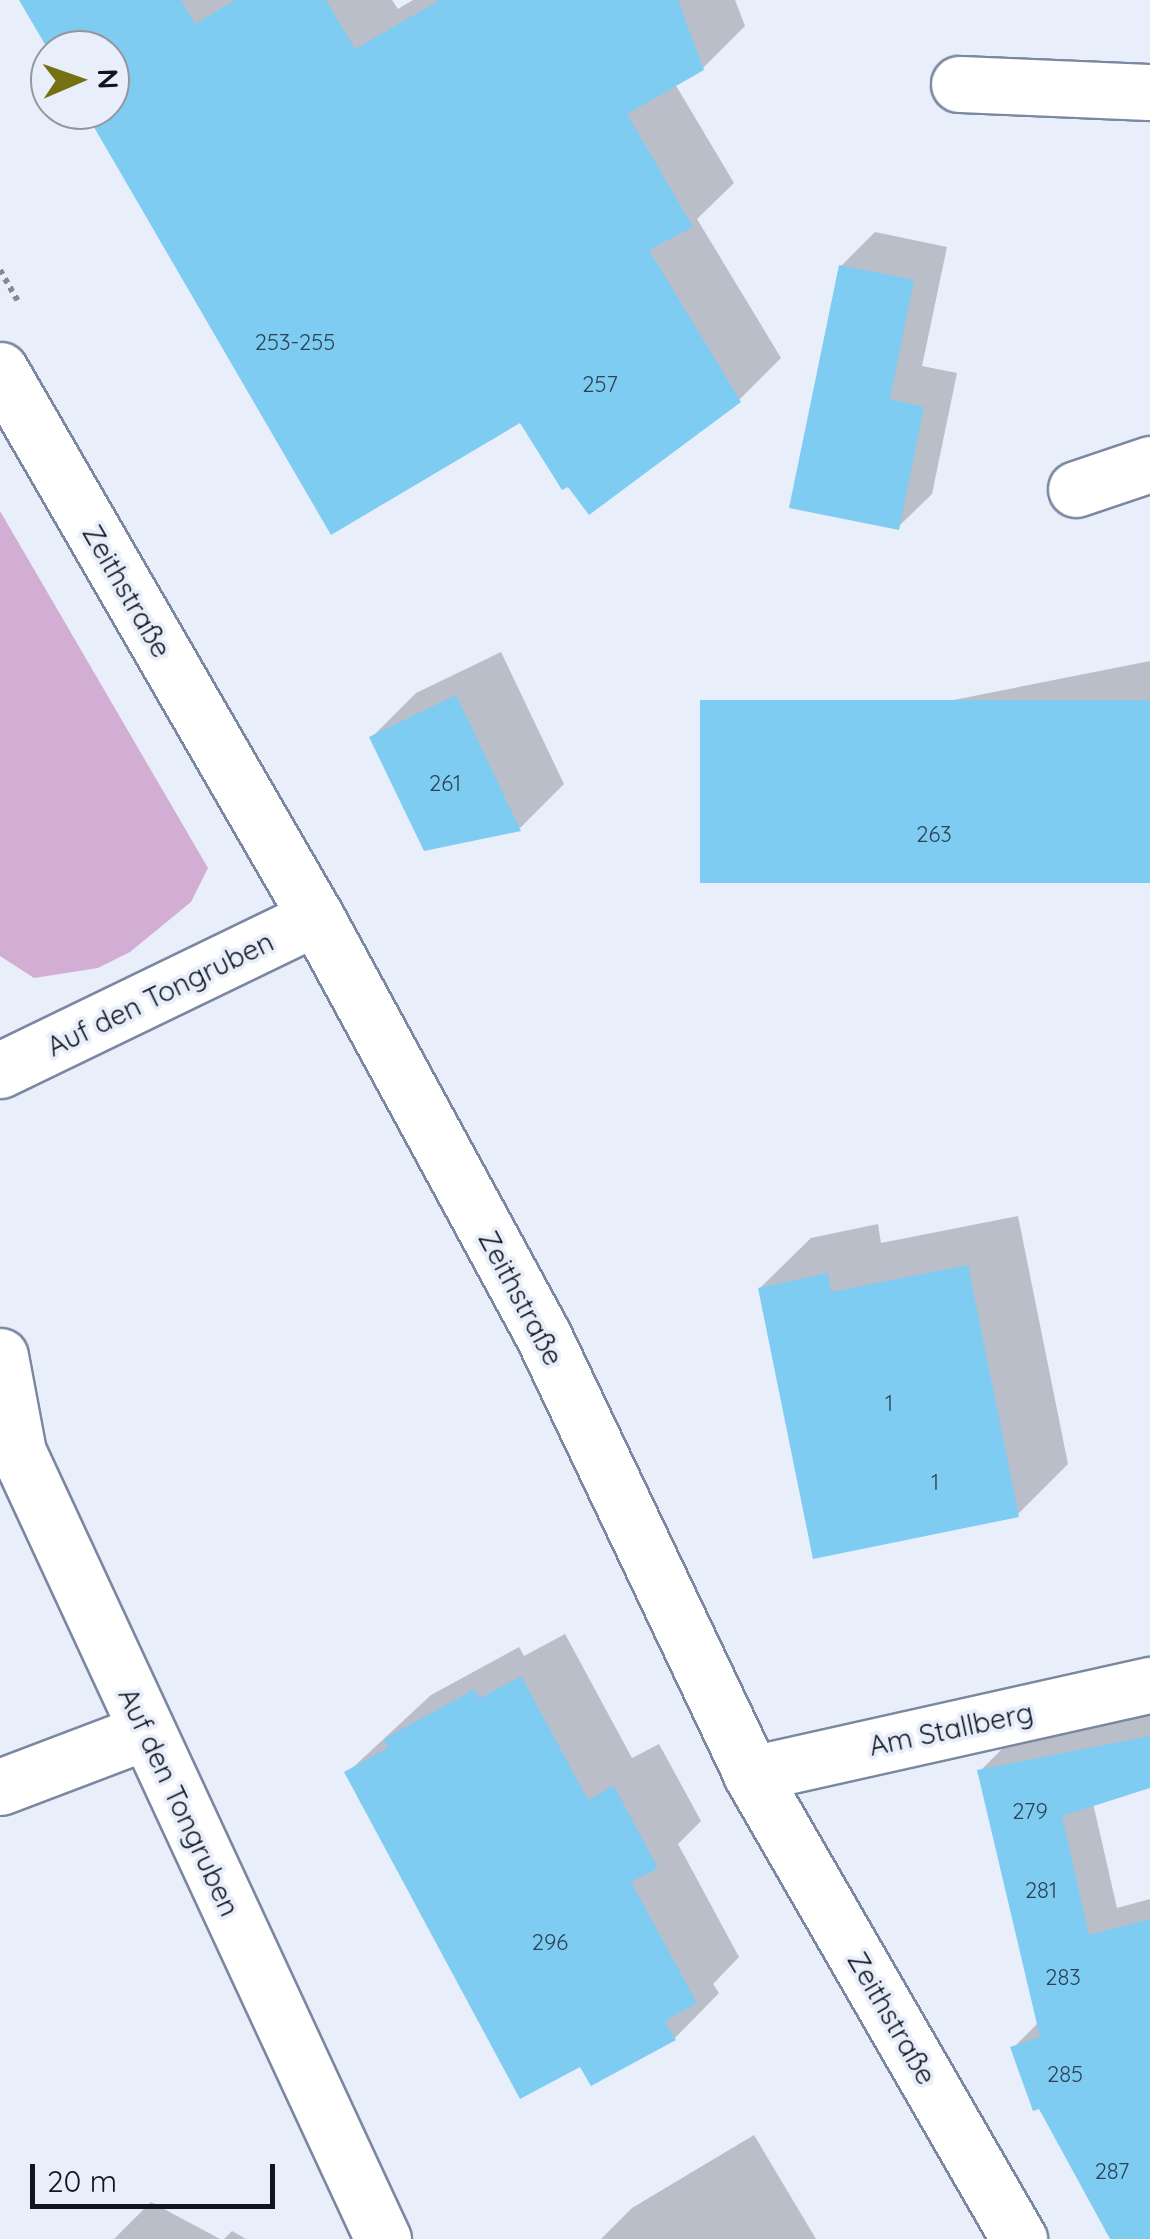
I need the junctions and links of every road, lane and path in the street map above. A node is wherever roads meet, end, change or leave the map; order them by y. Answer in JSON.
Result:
{"nodes":[{"id":1,"x":959,"y":84,"type":"dead end"},
{"id":2,"x":1150,"y":92,"type":"edge"},
{"id":3,"x":0,"y":370,"type":"edge"},
{"id":4,"x":1150,"y":464,"type":"edge"},
{"id":5,"x":1076,"y":489,"type":"dead end"},
{"id":6,"x":316,"y":917,"type":"junction"},
{"id":7,"x":1,"y":1074,"type":"edge"},
{"id":8,"x":0,"y":1356,"type":"edge"},
{"id":9,"x":1150,"y":1685,"type":"edge"},
{"id":10,"x":145,"y":1732,"type":"junction"},
{"id":11,"x":751,"y":1774,"type":"junction"},
{"id":12,"x":0,"y":1787,"type":"edge"},
{"id":13,"x":384,"y":2239,"type":"edge"},
{"id":14,"x":1019,"y":2239,"type":"edge"}],
"edges":[{"from":1,"to":2,"type":"street"},
{"from":3,"to":6,"type":"street","name":"Zeithstraße"},
{"from":4,"to":5,"type":"street"},
{"from":6,"to":7,"type":"street","name":"Auf den Tongruben"},
{"from":6,"to":11,"type":"street","name":"Zeithstraße"},
{"from":8,"to":10,"type":"street","name":"Auf den Tongruben"},
{"from":9,"to":11,"type":"street","name":"Am Stallberg"},
{"from":10,"to":12,"type":"street"},
{"from":10,"to":13,"type":"street","name":"Auf den Tongruben"},
{"from":11,"to":14,"type":"street","name":"Zeithstraße"}]}
